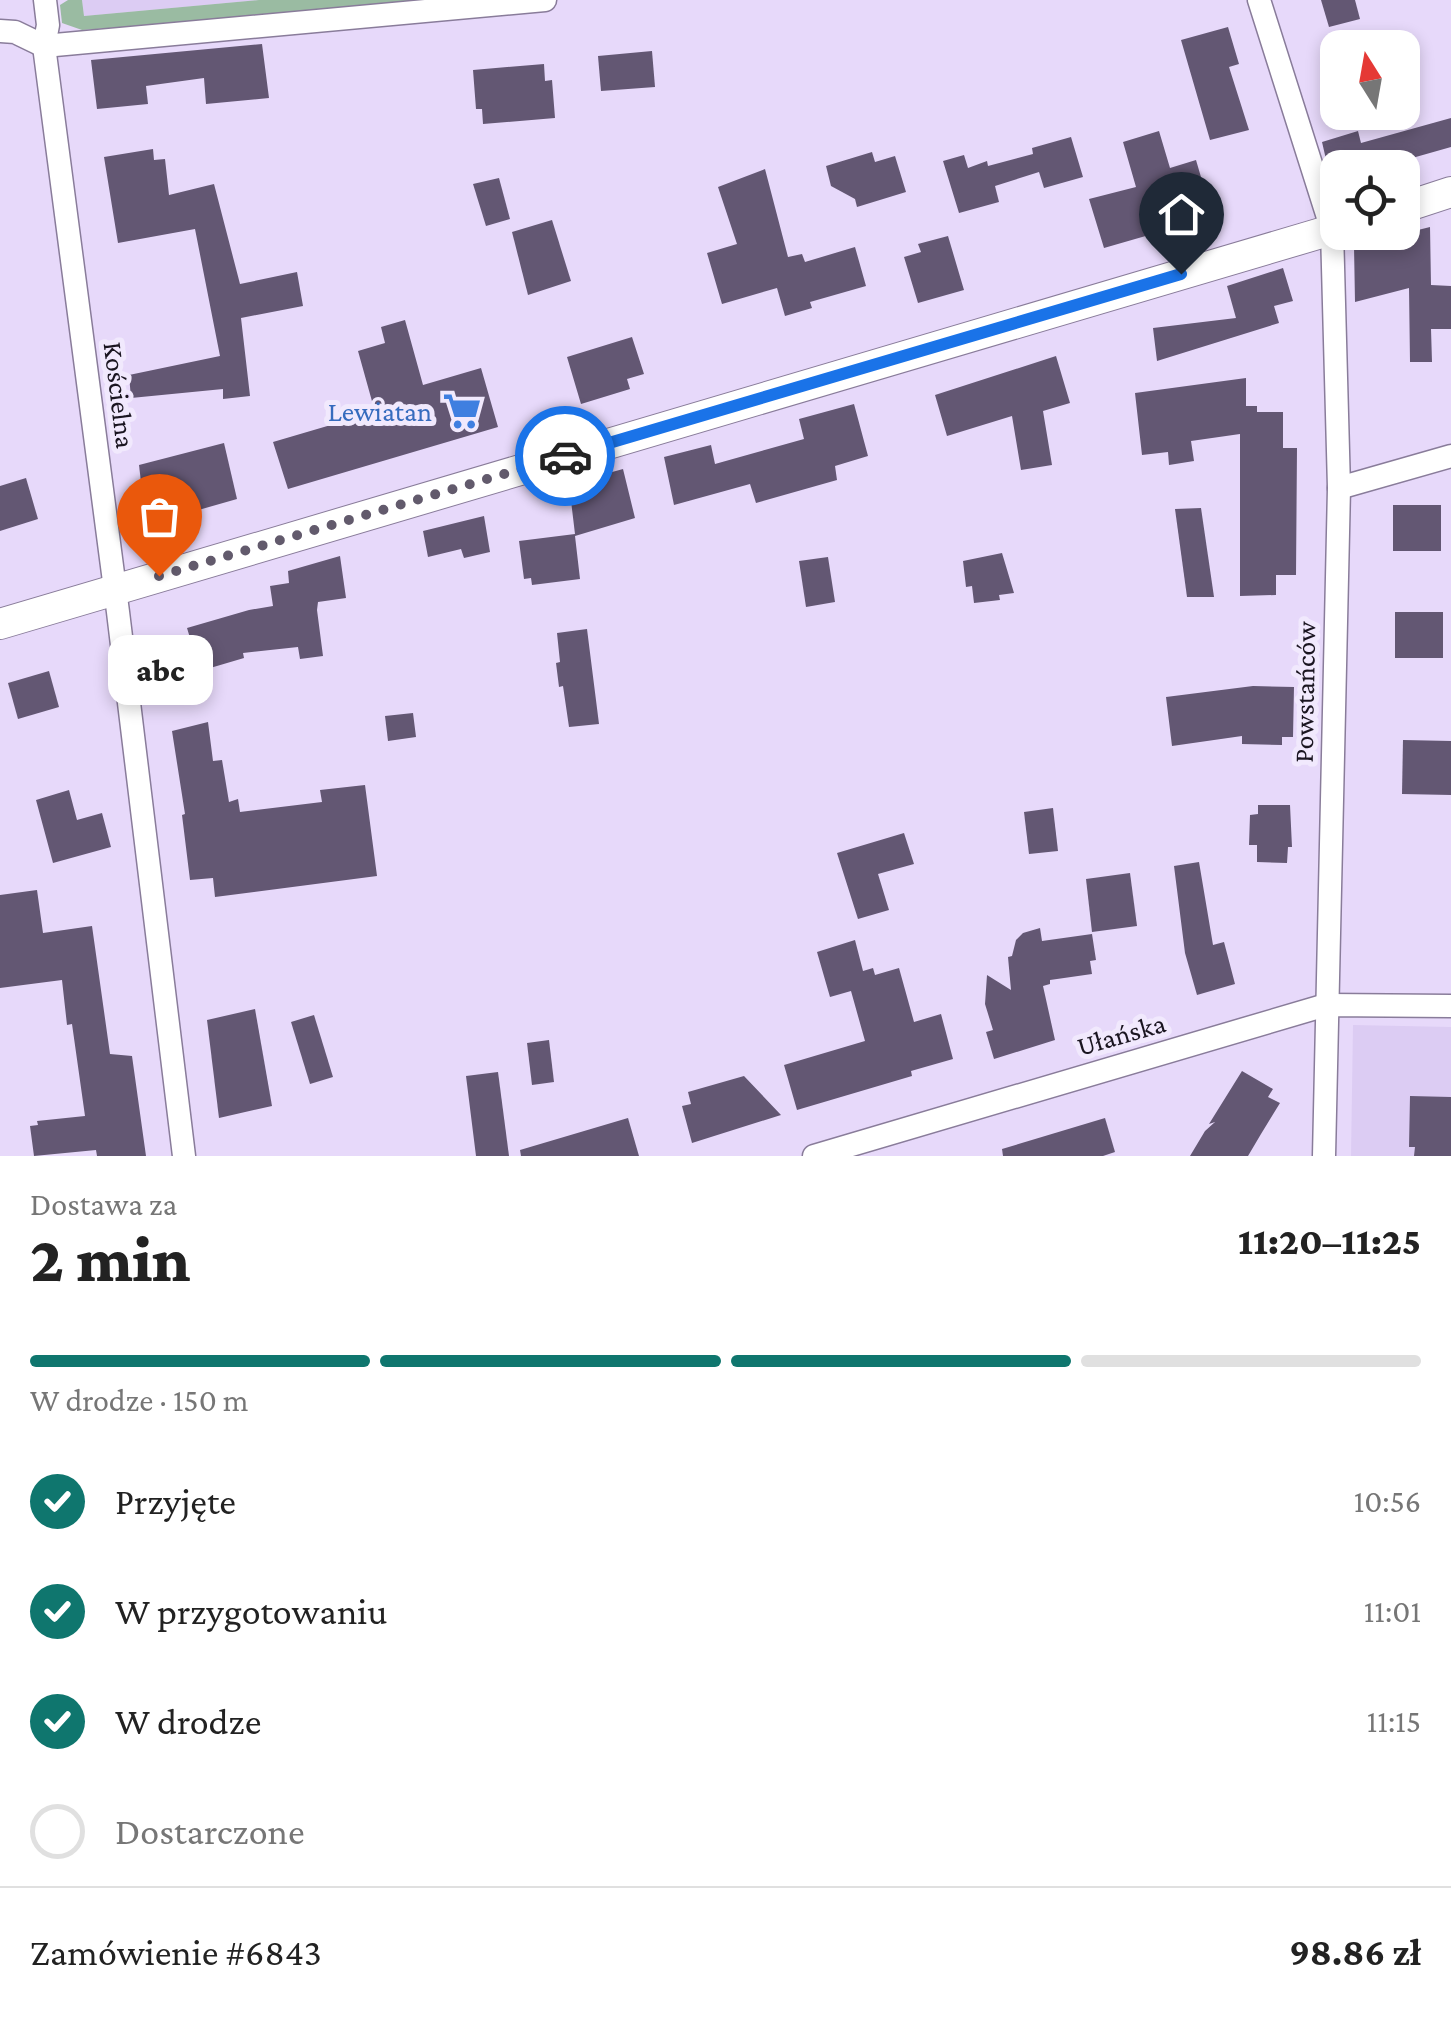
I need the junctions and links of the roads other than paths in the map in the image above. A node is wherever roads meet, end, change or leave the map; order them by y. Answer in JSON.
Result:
{"nodes":[{"id":1,"x":45,"y":0,"type":"edge"},
{"id":2,"x":545,"y":0,"type":"edge"},
{"id":3,"x":1259,"y":0,"type":"edge"},
{"id":4,"x":0,"y":31,"type":"edge"},
{"id":5,"x":44,"y":46,"type":"junction"},
{"id":6,"x":1320,"y":184,"type":"edge"},
{"id":7,"x":1451,"y":192,"type":"edge"},
{"id":8,"x":1420,"y":202,"type":"edge"},
{"id":9,"x":1320,"y":233,"type":"edge"},
{"id":10,"x":1335,"y":250,"type":"edge"},
{"id":11,"x":1451,"y":456,"type":"edge"},
{"id":12,"x":1338,"y":488,"type":"junction"},
{"id":13,"x":115,"y":589,"type":"junction"},
{"id":14,"x":0,"y":624,"type":"edge"},
{"id":15,"x":1326,"y":1005,"type":"junction"},
{"id":16,"x":1451,"y":1006,"type":"edge"},
{"id":17,"x":184,"y":1156,"type":"edge"},
{"id":18,"x":814,"y":1156,"type":"edge"},
{"id":19,"x":1324,"y":1156,"type":"edge"}],
"edges":[{"from":1,"to":5,"type":"street","name":"Kościelna"},
{"from":2,"to":5,"type":"street"},
{"from":3,"to":6,"type":"street","name":"Powstańców"},
{"from":4,"to":5,"type":"street"},
{"from":5,"to":13,"type":"street","name":"Kościelna"},
{"from":7,"to":8,"type":"street"},
{"from":9,"to":13,"type":"street"},
{"from":10,"to":12,"type":"street","name":"Powstańców"},
{"from":11,"to":12,"type":"street"},
{"from":12,"to":15,"type":"street","name":"Powstańców"},
{"from":13,"to":14,"type":"street"},
{"from":13,"to":17,"type":"street","name":"Kościelna"},
{"from":15,"to":16,"type":"street","name":"Ułańska"},
{"from":15,"to":18,"type":"street","name":"Ułańska"},
{"from":15,"to":19,"type":"street","name":"Powstańców"}]}
